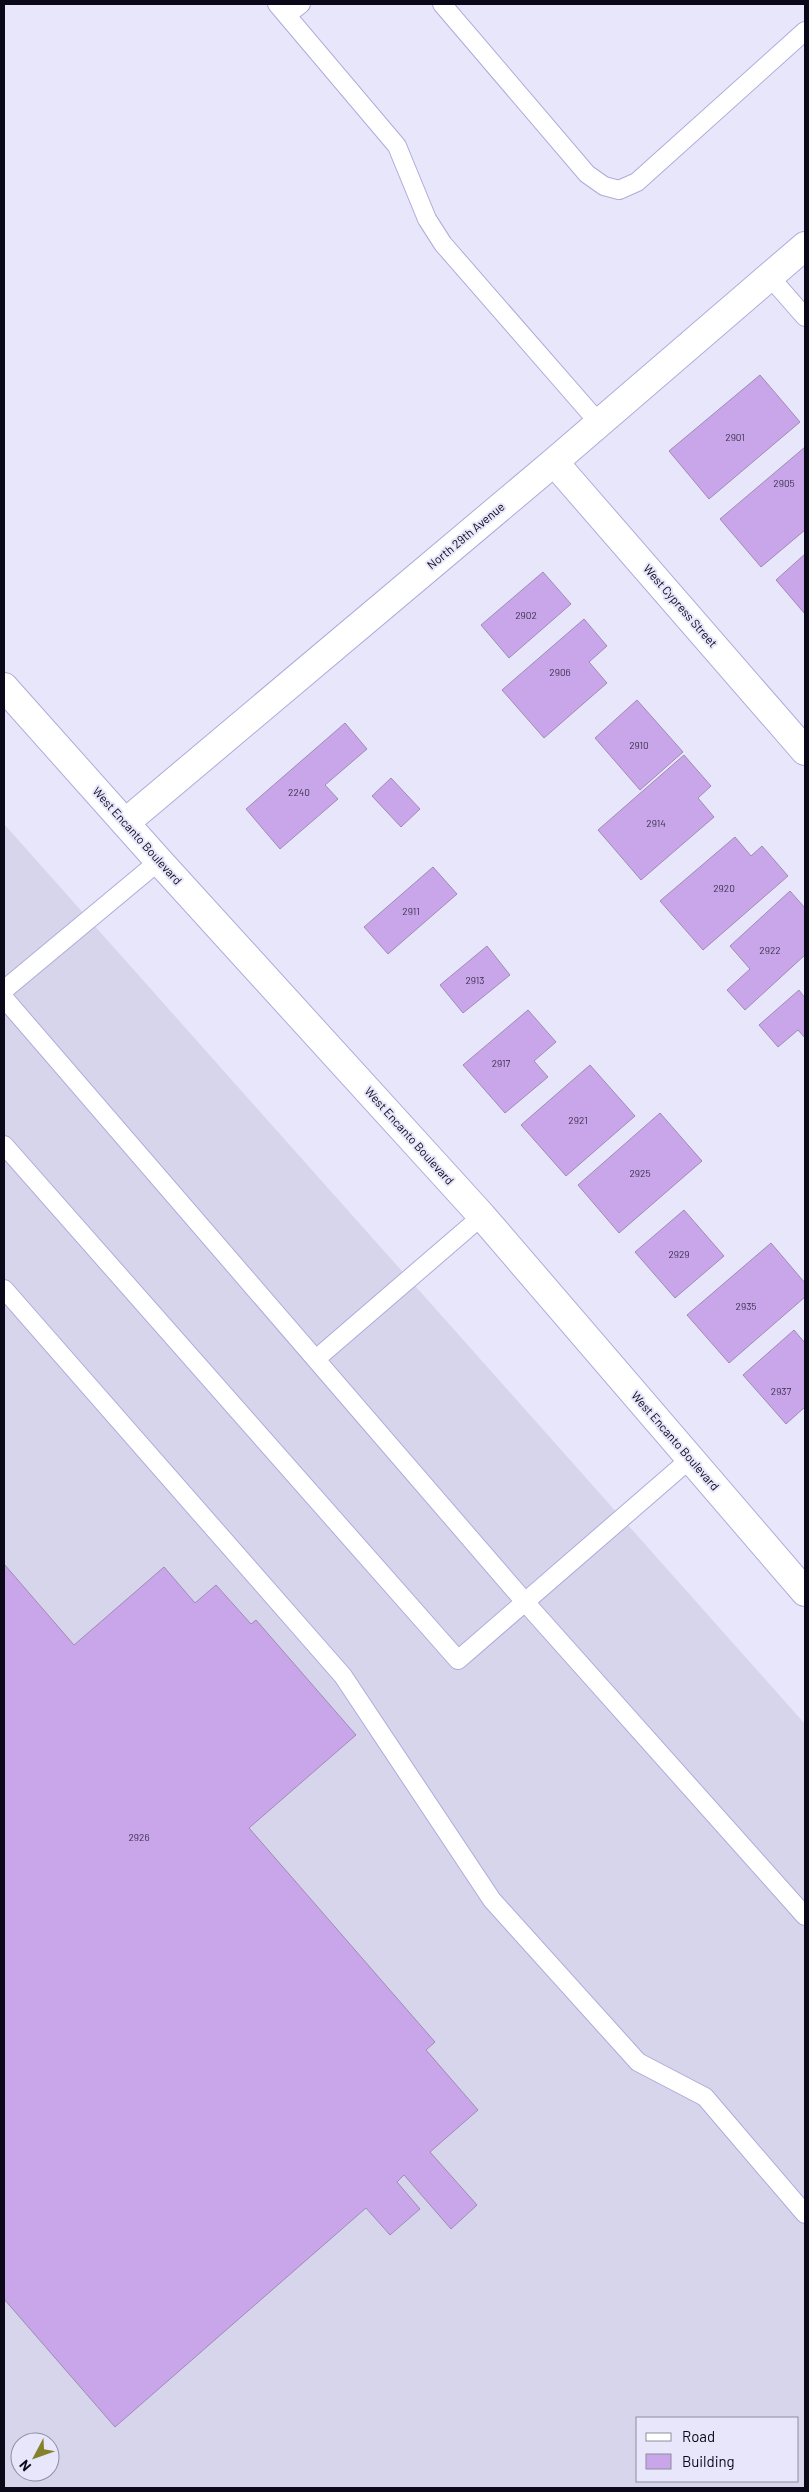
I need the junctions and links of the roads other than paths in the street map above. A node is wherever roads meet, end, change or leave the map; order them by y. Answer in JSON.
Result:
{"nodes":[{"id":1,"x":301,"y":4,"type":"edge"},
{"id":2,"x":442,"y":4,"type":"edge"},
{"id":3,"x":282,"y":10,"type":"edge"},
{"id":4,"x":805,"y":31,"type":"edge"},
{"id":5,"x":805,"y":246,"type":"edge"},
{"id":6,"x":770,"y":277,"type":"junction"},
{"id":7,"x":805,"y":317,"type":"edge"},
{"id":8,"x":599,"y":423,"type":"junction"},
{"id":9,"x":554,"y":462,"type":"junction"},
{"id":10,"x":4,"y":687,"type":"edge"},
{"id":11,"x":805,"y":751,"type":"edge"},
{"id":12,"x":125,"y":823,"type":"junction"},
{"id":13,"x":159,"y":861,"type":"junction"},
{"id":14,"x":4,"y":990,"type":"edge"},
{"id":15,"x":4,"y":998,"type":"edge"},
{"id":16,"x":4,"y":1146,"type":"edge"},
{"id":17,"x":482,"y":1216,"type":"junction"},
{"id":18,"x":4,"y":1289,"type":"edge"},
{"id":19,"x":316,"y":1359,"type":"junction"},
{"id":20,"x":690,"y":1459,"type":"junction"},
{"id":21,"x":805,"y":1592,"type":"edge"},
{"id":22,"x":525,"y":1602,"type":"junction"},
{"id":23,"x":805,"y":1916,"type":"edge"},
{"id":24,"x":805,"y":2214,"type":"edge"}],
"edges":[{"from":1,"to":3,"type":"lane"},
{"from":2,"to":4,"type":"lane"},
{"from":3,"to":8,"type":"lane"},
{"from":5,"to":6,"type":"street","name":"North 29th Avenue"},
{"from":6,"to":7,"type":"lane"},
{"from":6,"to":8,"type":"street","name":"North 29th Avenue"},
{"from":8,"to":9,"type":"street","name":"North 29th Avenue"},
{"from":9,"to":11,"type":"street","name":"West Cypress Street"},
{"from":9,"to":12,"type":"street","name":"North 29th Avenue"},
{"from":10,"to":12,"type":"street","name":"West Encanto Boulevard"},
{"from":12,"to":13,"type":"street","name":"West Encanto Boulevard"},
{"from":13,"to":14,"type":"lane"},
{"from":13,"to":17,"type":"street","name":"West Encanto Boulevard"},
{"from":15,"to":19,"type":"lane"},
{"from":16,"to":22,"type":"lane"},
{"from":17,"to":19,"type":"lane"},
{"from":17,"to":20,"type":"street","name":"West Encanto Boulevard"},
{"from":18,"to":24,"type":"lane"},
{"from":19,"to":22,"type":"lane"},
{"from":20,"to":21,"type":"street","name":"West Encanto Boulevard"},
{"from":20,"to":22,"type":"lane"},
{"from":22,"to":23,"type":"lane"}]}
